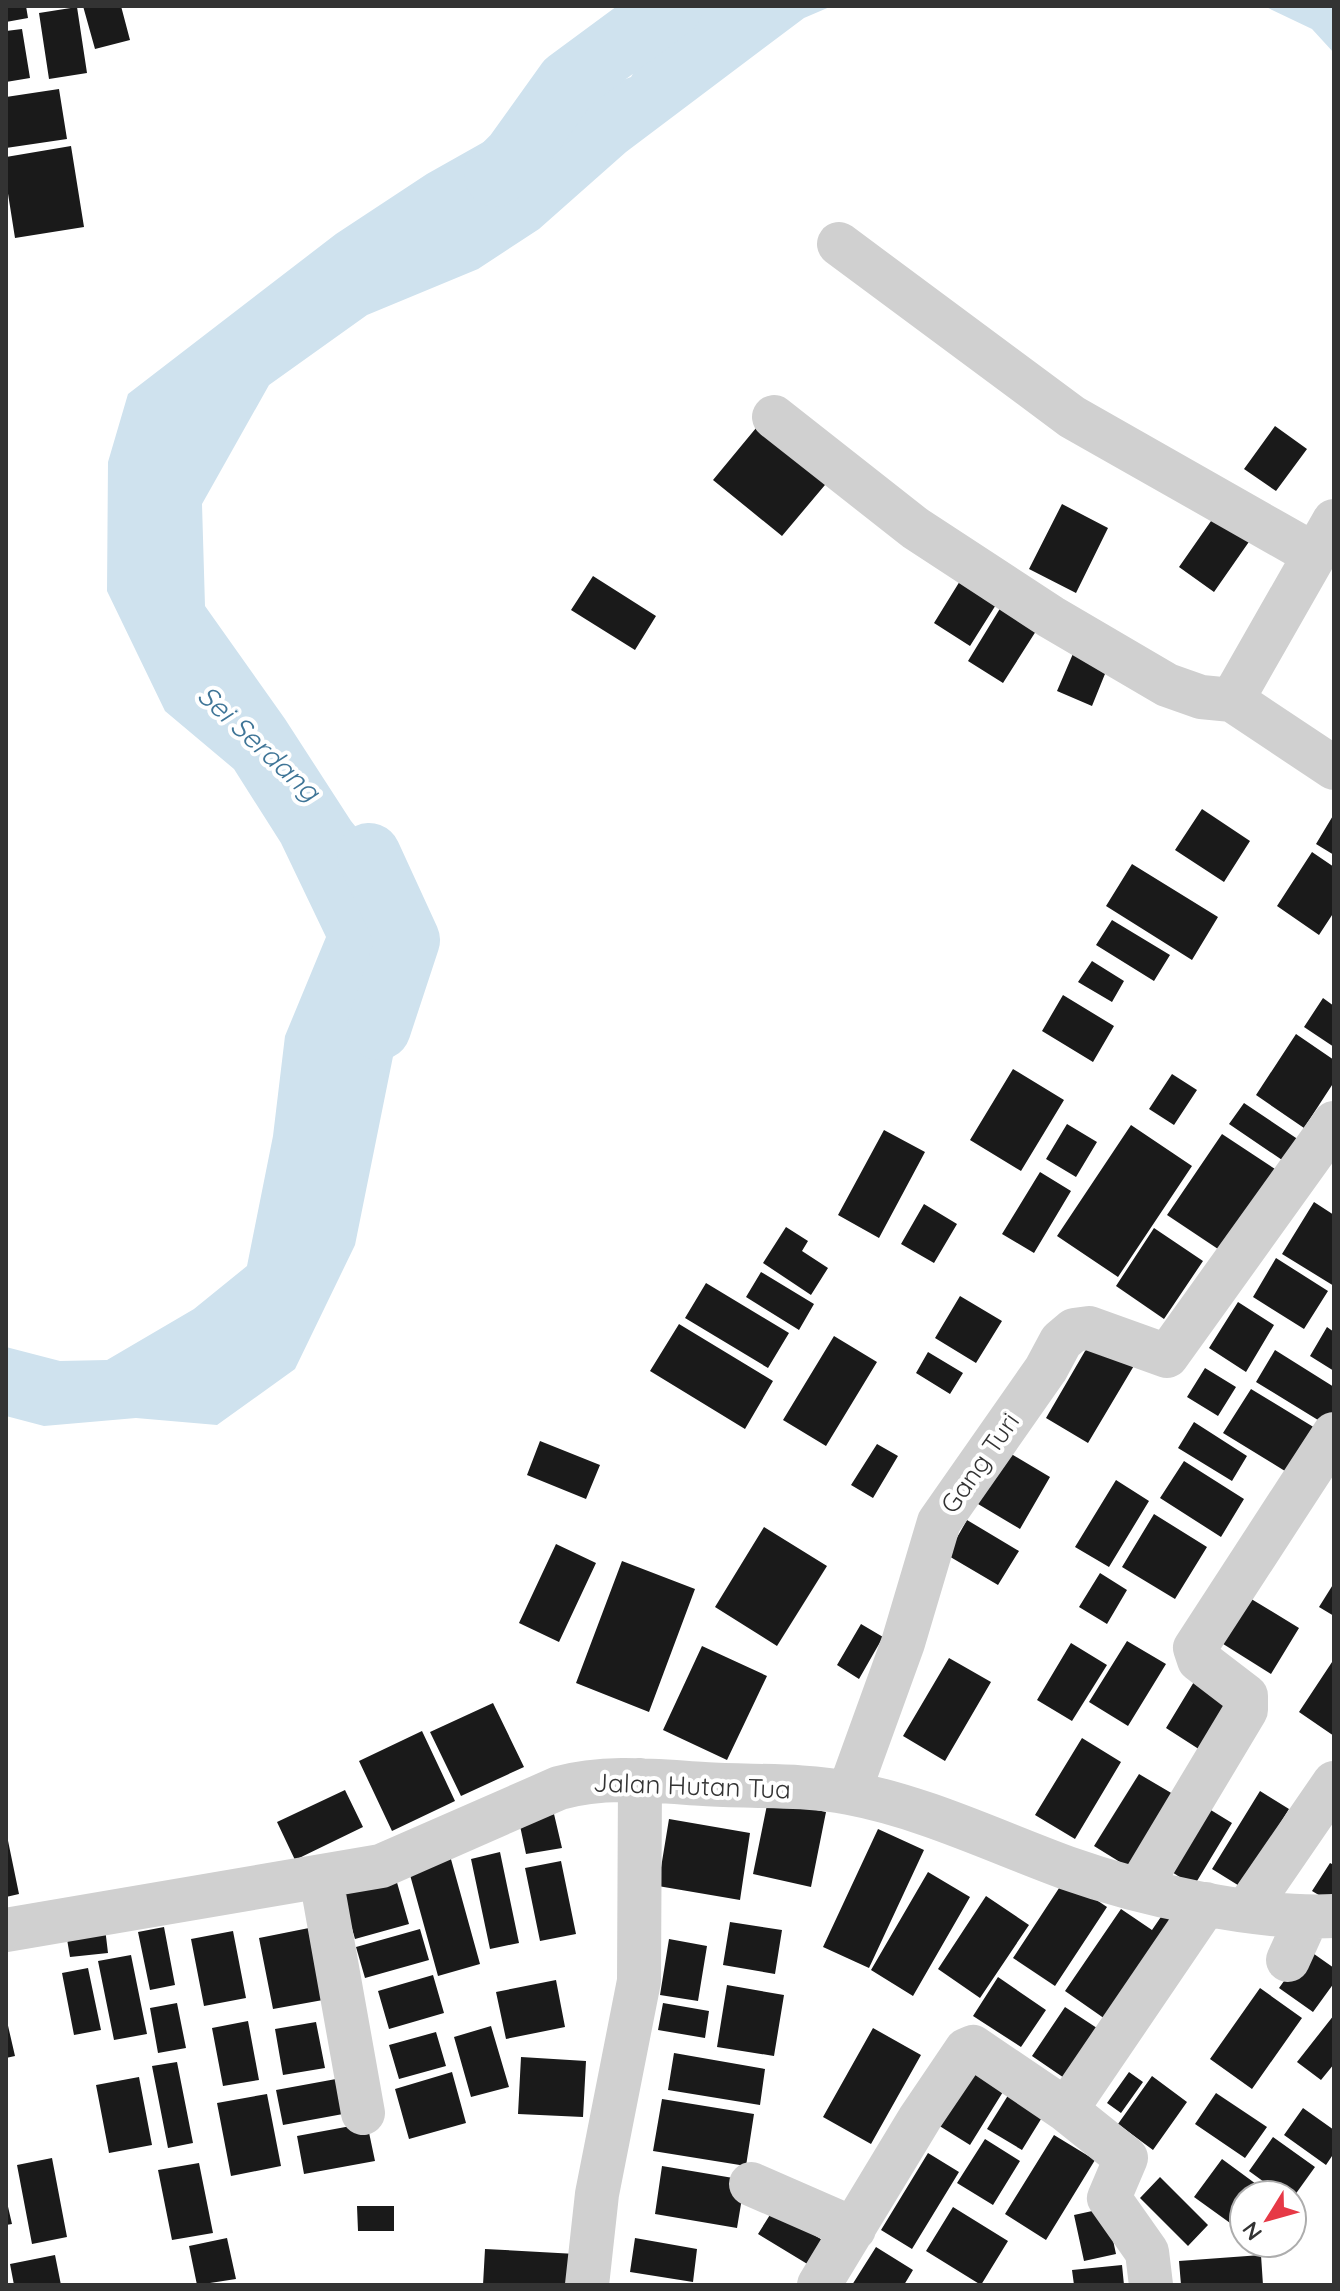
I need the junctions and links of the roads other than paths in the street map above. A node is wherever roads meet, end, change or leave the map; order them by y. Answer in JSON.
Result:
{"nodes":[{"id":1,"x":839,"y":244,"type":"dead end"},
{"id":2,"x":774,"y":417,"type":"dead end"},
{"id":3,"x":1324,"y":538,"type":"edge"},
{"id":4,"x":1232,"y":700,"type":"junction"},
{"id":5,"x":1334,"y":768,"type":"edge"},
{"id":6,"x":1334,"y":1123,"type":"edge"},
{"id":7,"x":1334,"y":1434,"type":"edge"},
{"id":8,"x":640,"y":1780,"type":"junction"},
{"id":9,"x":1334,"y":1783,"type":"edge"},
{"id":10,"x":849,"y":1792,"type":"junction"},
{"id":11,"x":321,"y":1878,"type":"junction"},
{"id":12,"x":1140,"y":1887,"type":"junction"},
{"id":13,"x":1226,"y":1907,"type":"junction"},
{"id":14,"x":1320,"y":1917,"type":"edge"},
{"id":15,"x":6,"y":1930,"type":"edge"},
{"id":16,"x":1288,"y":1960,"type":"dead end"},
{"id":17,"x":1066,"y":2110,"type":"junction"},
{"id":18,"x":363,"y":2113,"type":"dead end"},
{"id":19,"x":751,"y":2184,"type":"dead end"},
{"id":20,"x":854,"y":2229,"type":"junction"},
{"id":21,"x":587,"y":2285,"type":"edge"},
{"id":22,"x":819,"y":2285,"type":"edge"},
{"id":23,"x":1151,"y":2285,"type":"edge"}],
"edges":[{"from":1,"to":3,"type":"street"},
{"from":2,"to":4,"type":"street"},
{"from":3,"to":4,"type":"street"},
{"from":4,"to":5,"type":"street"},
{"from":6,"to":10,"type":"street","name":"Gang Turi"},
{"from":7,"to":12,"type":"street"},
{"from":8,"to":10,"type":"street","name":"Jalan Hutan Tua"},
{"from":8,"to":11,"type":"street","name":"Jalan Hutan Tua"},
{"from":8,"to":21,"type":"street"},
{"from":9,"to":13,"type":"street"},
{"from":10,"to":12,"type":"street","name":"Jalan Hutan Tua"},
{"from":11,"to":15,"type":"street","name":"Jalan Hutan Tua"},
{"from":11,"to":18,"type":"street"},
{"from":12,"to":13,"type":"street","name":"Jalan Hutan Tua"},
{"from":13,"to":14,"type":"street","name":"Jalan Hutan Tua"},
{"from":13,"to":17,"type":"street"},
{"from":14,"to":16,"type":"street"},
{"from":17,"to":20,"type":"street"},
{"from":17,"to":23,"type":"street"},
{"from":19,"to":20,"type":"street"},
{"from":20,"to":22,"type":"street"}]}
